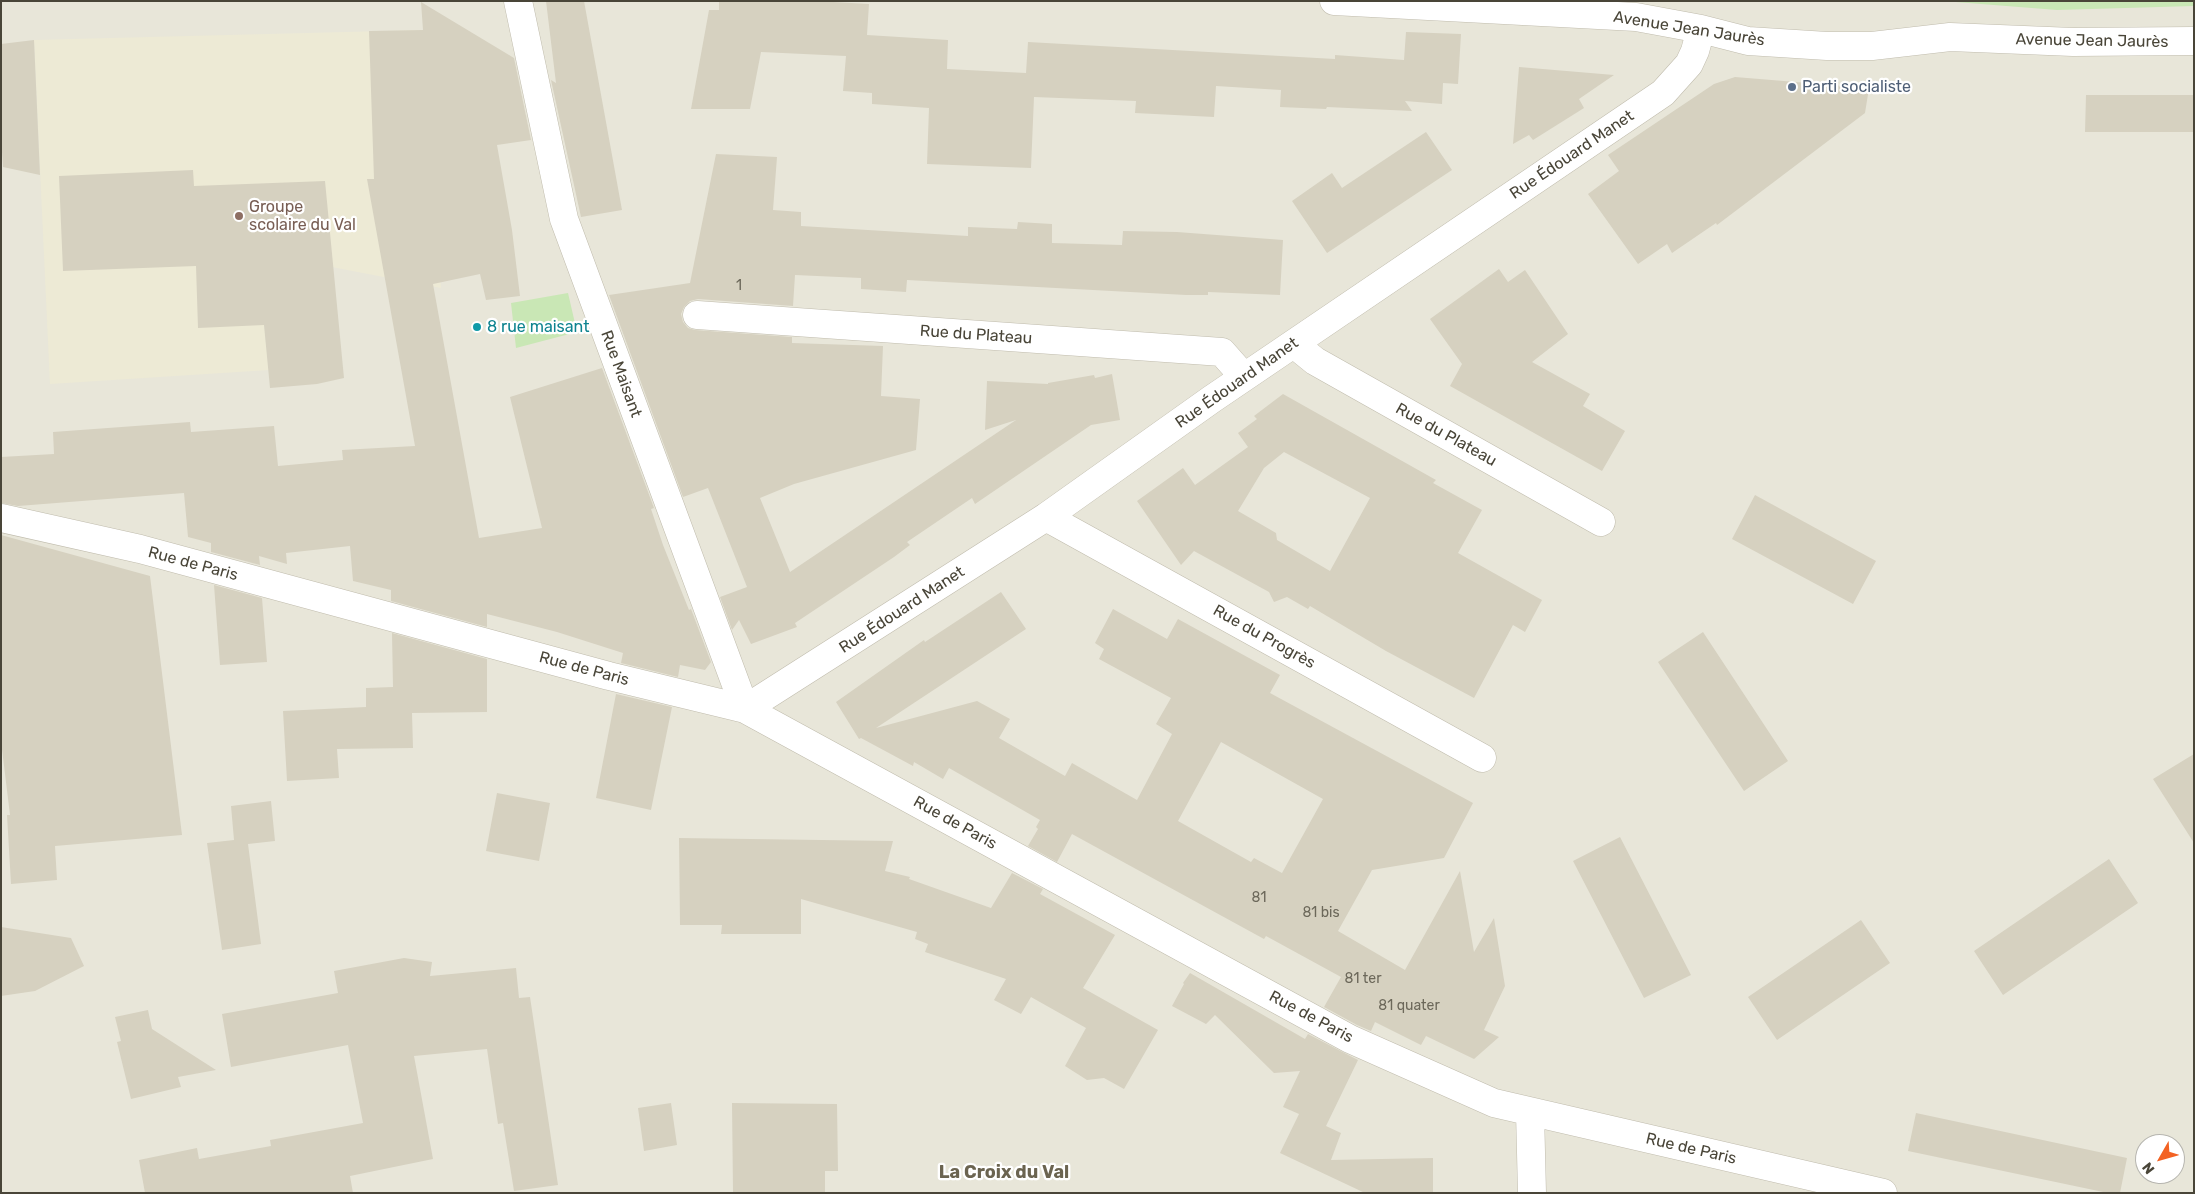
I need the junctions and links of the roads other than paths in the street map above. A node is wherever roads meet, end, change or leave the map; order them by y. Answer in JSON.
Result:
{"nodes":[{"id":1,"x":518,"y":1,"type":"edge"},
{"id":2,"x":1334,"y":1,"type":"edge"},
{"id":3,"x":1702,"y":29,"type":"junction"},
{"id":4,"x":2194,"y":41,"type":"edge"},
{"id":5,"x":697,"y":316,"type":"dead end"},
{"id":6,"x":1294,"y":344,"type":"junction"},
{"id":7,"x":1244,"y":377,"type":"junction"},
{"id":8,"x":1046,"y":517,"type":"junction"},
{"id":9,"x":1,"y":518,"type":"edge"},
{"id":10,"x":1602,"y":522,"type":"dead end"},
{"id":11,"x":745,"y":708,"type":"junction"},
{"id":12,"x":1482,"y":758,"type":"dead end"},
{"id":13,"x":1530,"y":1112,"type":"junction"},
{"id":14,"x":1532,"y":1193,"type":"edge"},
{"id":15,"x":1883,"y":1193,"type":"edge"}],
"edges":[{"from":1,"to":11,"type":"street","name":"Rue Maisant"},
{"from":2,"to":3,"type":"street","name":"Avenue Jean Jaurès"},
{"from":3,"to":4,"type":"street","name":"Avenue Jean Jaurès"},
{"from":3,"to":6,"type":"street","name":"Rue Édouard Manet"},
{"from":5,"to":7,"type":"street","name":"Rue du Plateau"},
{"from":6,"to":7,"type":"street","name":"Rue Édouard Manet"},
{"from":6,"to":10,"type":"street","name":"Rue du Plateau"},
{"from":7,"to":8,"type":"street","name":"Rue Édouard Manet"},
{"from":8,"to":11,"type":"street","name":"Rue Édouard Manet"},
{"from":8,"to":12,"type":"street","name":"Rue du Progrès"},
{"from":9,"to":11,"type":"street","name":"Rue de Paris"},
{"from":11,"to":13,"type":"street","name":"Rue de Paris"},
{"from":13,"to":14,"type":"street"},
{"from":13,"to":15,"type":"street","name":"Rue de Paris"}]}
